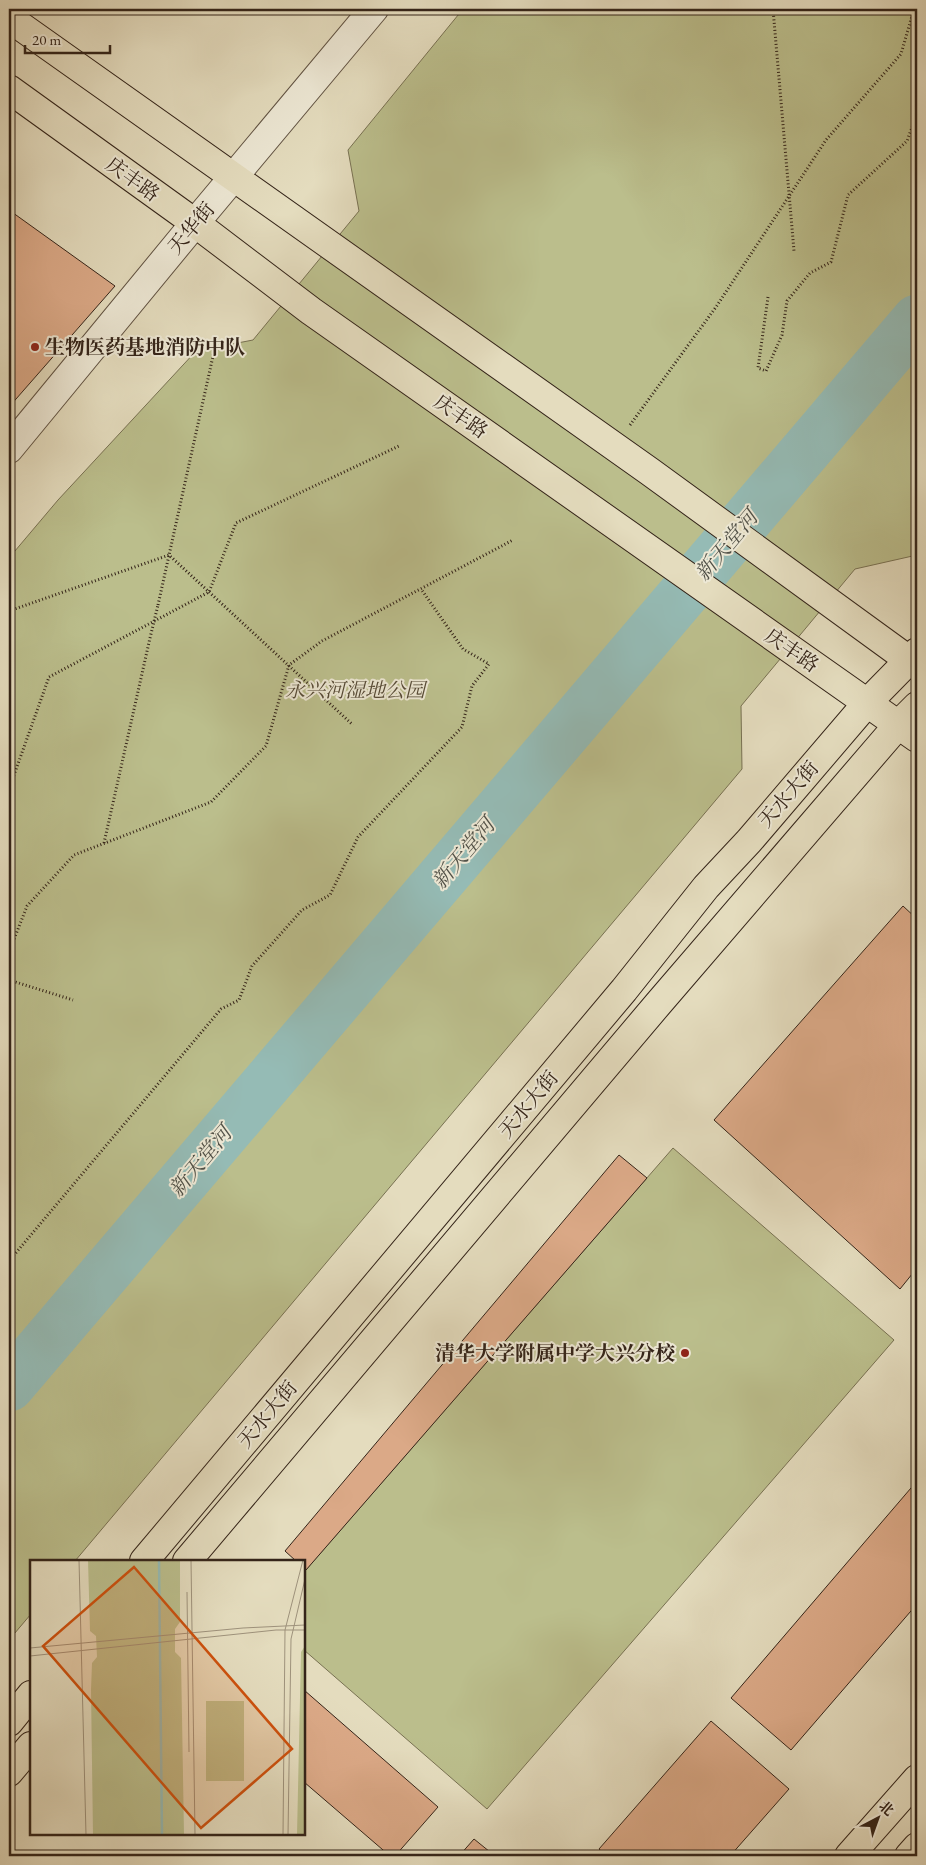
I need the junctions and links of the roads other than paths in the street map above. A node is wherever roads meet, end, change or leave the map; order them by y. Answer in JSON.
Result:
{"nodes":[{"id":1,"x":374,"y":9,"type":"edge"},
{"id":2,"x":9,"y":18,"type":"edge"},
{"id":3,"x":9,"y":90,"type":"edge"},
{"id":4,"x":233,"y":177,"type":"junction"},
{"id":5,"x":195,"y":222,"type":"junction"},
{"id":6,"x":9,"y":449,"type":"edge"},
{"id":7,"x":915,"y":660,"type":"edge"},
{"id":8,"x":867,"y":703,"type":"junction"},
{"id":9,"x":917,"y":706,"type":"edge"},
{"id":10,"x":908,"y":732,"type":"edge"},
{"id":11,"x":145,"y":1560,"type":"edge"},
{"id":12,"x":188,"y":1560,"type":"edge"},
{"id":13,"x":30,"y":1696,"type":"edge"},
{"id":14,"x":9,"y":1722,"type":"edge"},
{"id":15,"x":30,"y":1747,"type":"edge"},
{"id":16,"x":9,"y":1772,"type":"edge"},
{"id":17,"x":917,"y":1779,"type":"edge"},
{"id":18,"x":917,"y":1847,"type":"edge"},
{"id":19,"x":849,"y":1856,"type":"edge"},
{"id":20,"x":909,"y":1856,"type":"edge"}],
"edges":[{"from":1,"to":4,"type":"street","name":"天华街"},
{"from":2,"to":4,"type":"main road"},
{"from":3,"to":5,"type":"main road","name":"庆丰路"},
{"from":4,"to":5,"type":"street","name":"天华街"},
{"from":4,"to":7,"type":"main road"},
{"from":5,"to":6,"type":"street","name":"天华街"},
{"from":5,"to":8,"type":"main road","name":"庆丰路"},
{"from":7,"to":8,"type":"main road","name":"天水大街"},
{"from":8,"to":10,"type":"main road","name":"庆丰路"},
{"from":8,"to":11,"type":"main road","name":"天水大街"},
{"from":9,"to":10,"type":"main road","name":"天水大街"},
{"from":10,"to":12,"type":"main road","name":"天水大街"},
{"from":13,"to":14,"type":"main road"},
{"from":15,"to":16,"type":"main road"},
{"from":17,"to":19,"type":"main road"},
{"from":18,"to":20,"type":"main road"}]}
